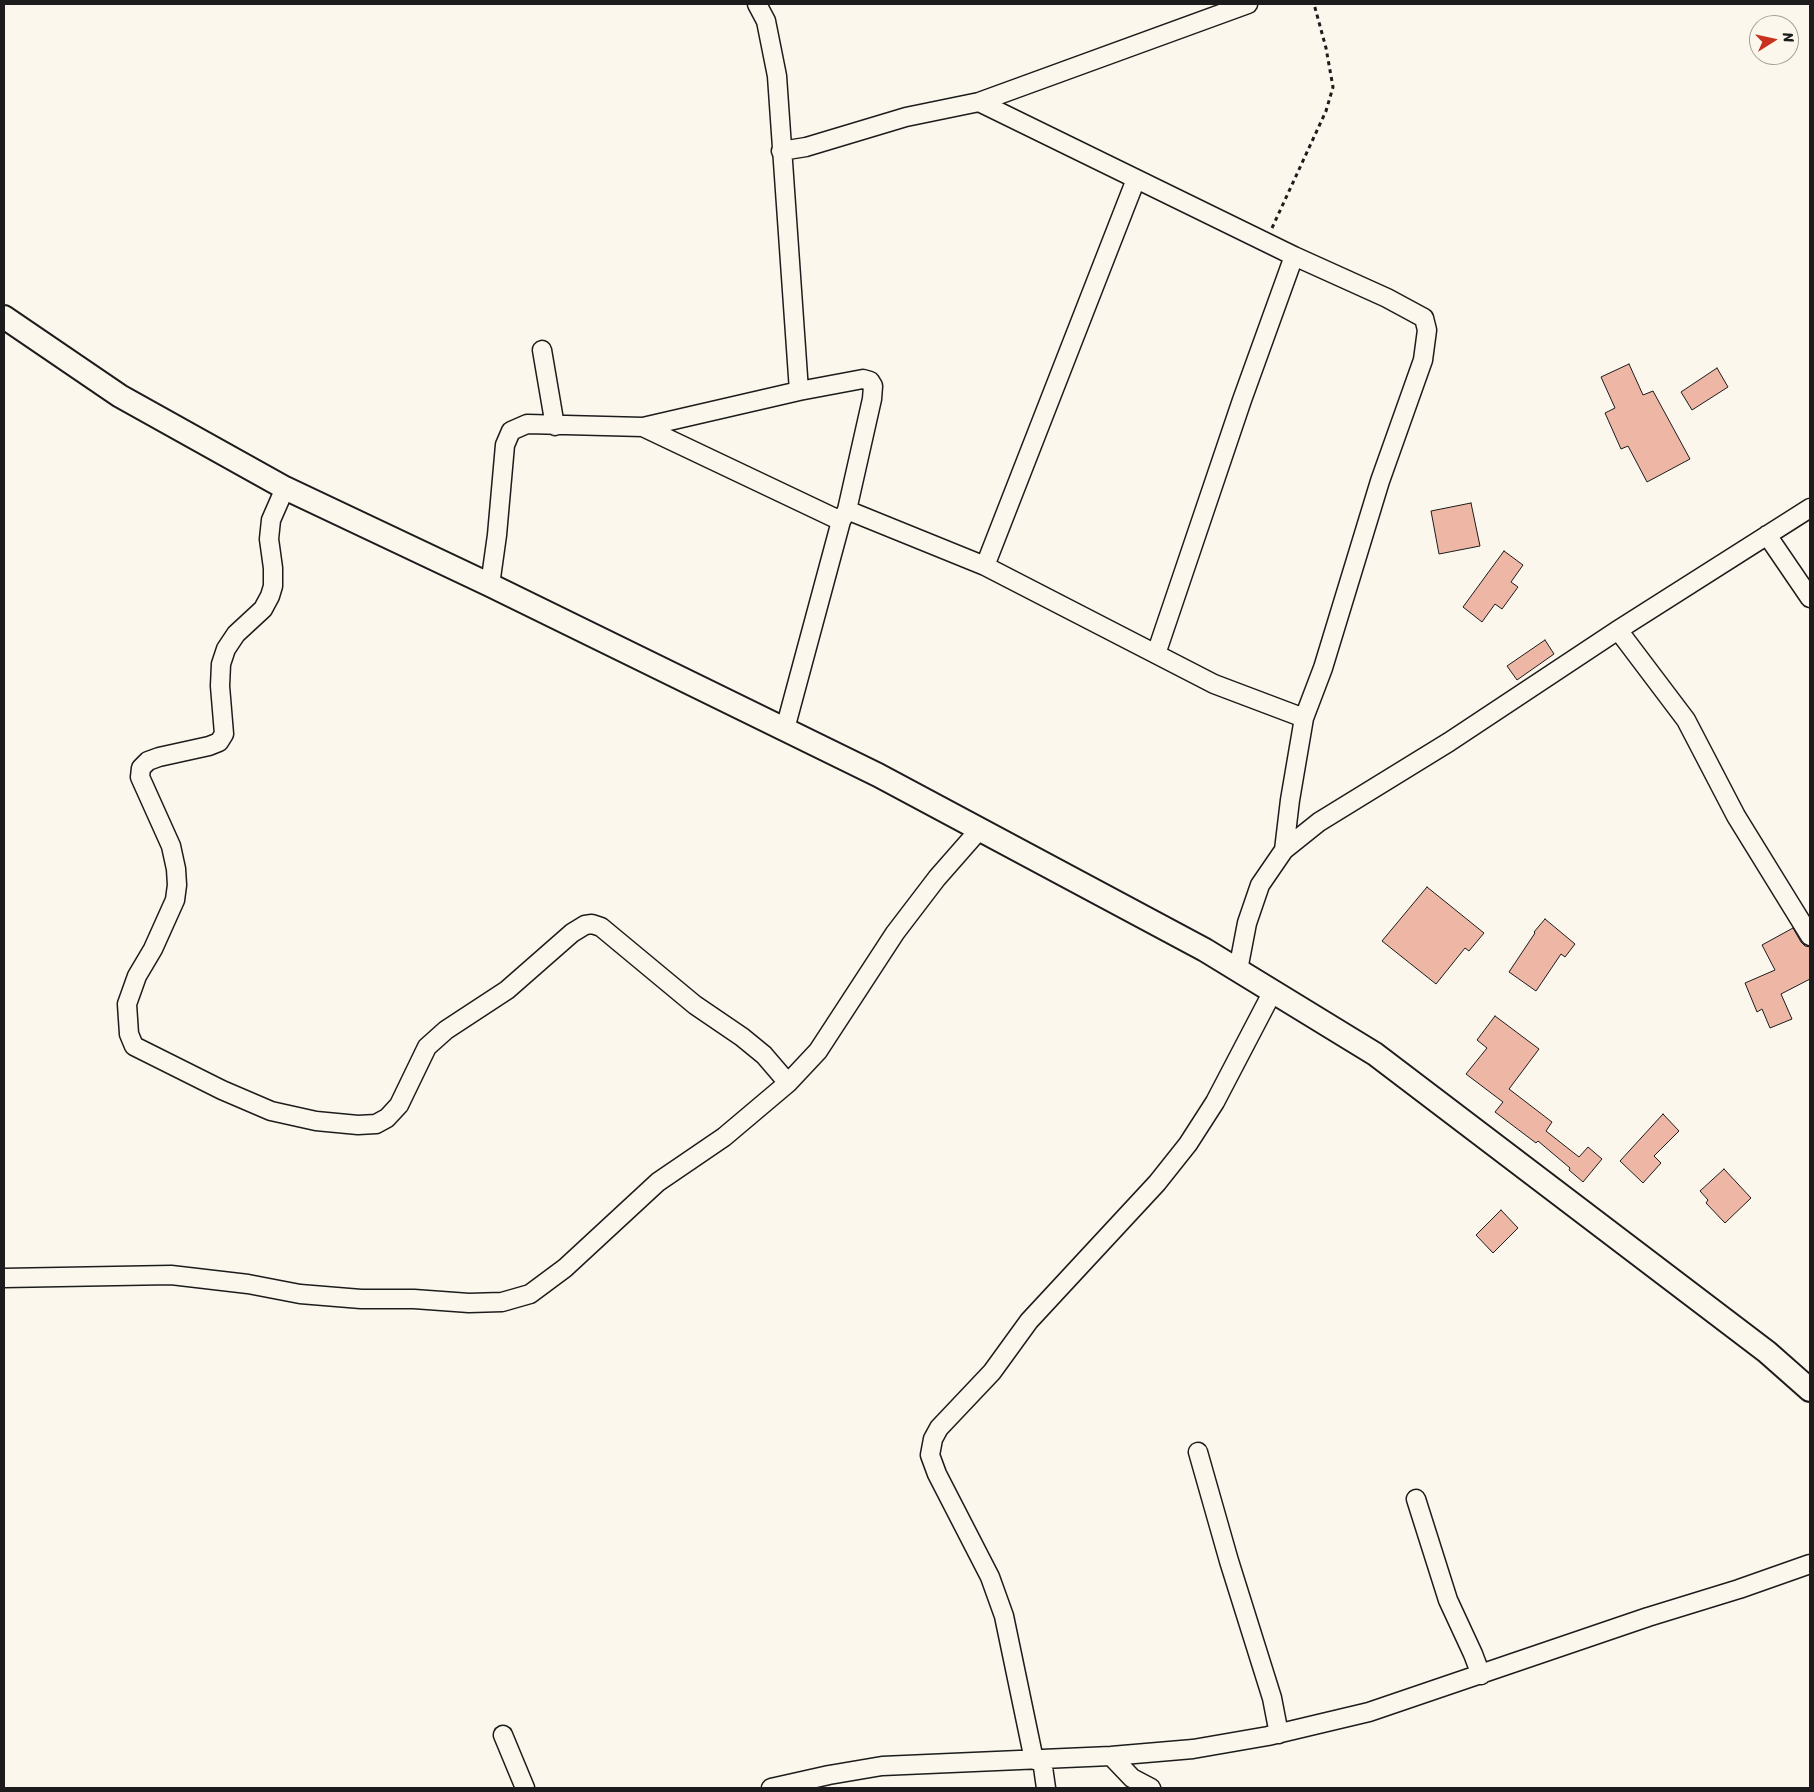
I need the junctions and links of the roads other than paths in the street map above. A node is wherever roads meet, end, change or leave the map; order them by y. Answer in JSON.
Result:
{"nodes":[{"id":1,"x":756,"y":4,"type":"edge"},
{"id":2,"x":1248,"y":4,"type":"edge"},
{"id":3,"x":979,"y":102,"type":"junction"},
{"id":4,"x":781,"y":151,"type":"junction"},
{"id":5,"x":1136,"y":179,"type":"junction"},
{"id":6,"x":1294,"y":256,"type":"junction"},
{"id":7,"x":4,"y":317,"type":"edge"},
{"id":8,"x":542,"y":350,"type":"dead end"},
{"id":9,"x":799,"y":391,"type":"junction"},
{"id":10,"x":555,"y":426,"type":"junction"},
{"id":11,"x":643,"y":427,"type":"junction"},
{"id":12,"x":285,"y":488,"type":"junction"},
{"id":13,"x":1810,"y":508,"type":"edge"},
{"id":14,"x":844,"y":516,"type":"junction"},
{"id":15,"x":1767,"y":535,"type":"junction"},
{"id":16,"x":985,"y":566,"type":"junction"},
{"id":17,"x":490,"y":584,"type":"junction"},
{"id":18,"x":1810,"y":598,"type":"edge"},
{"id":19,"x":1618,"y":630,"type":"junction"},
{"id":20,"x":1156,"y":654,"type":"junction"},
{"id":21,"x":1304,"y":718,"type":"junction"},
{"id":22,"x":785,"y":729,"type":"junction"},
{"id":23,"x":980,"y":829,"type":"junction"},
{"id":24,"x":1284,"y":850,"type":"junction"},
{"id":25,"x":1810,"y":936,"type":"edge"},
{"id":26,"x":1238,"y":970,"type":"junction"},
{"id":27,"x":1273,"y":992,"type":"junction"},
{"id":28,"x":788,"y":1083,"type":"junction"},
{"id":29,"x":4,"y":1278,"type":"edge"},
{"id":30,"x":1810,"y":1390,"type":"edge"},
{"id":31,"x":1198,"y":1452,"type":"dead end"},
{"id":32,"x":1416,"y":1499,"type":"dead end"},
{"id":33,"x":1810,"y":1564,"type":"edge"},
{"id":34,"x":1481,"y":1675,"type":"junction"},
{"id":35,"x":1279,"y":1734,"type":"junction"},
{"id":36,"x":503,"y":1735,"type":"dead end"},
{"id":37,"x":1111,"y":1756,"type":"junction"},
{"id":38,"x":1038,"y":1760,"type":"junction"},
{"id":39,"x":525,"y":1788,"type":"edge"},
{"id":40,"x":771,"y":1788,"type":"edge"},
{"id":41,"x":1046,"y":1788,"type":"edge"},
{"id":42,"x":1151,"y":1788,"type":"edge"}],
"edges":[{"from":1,"to":4,"type":"street"},
{"from":2,"to":3,"type":"street"},
{"from":3,"to":4,"type":"street"},
{"from":3,"to":5,"type":"street"},
{"from":4,"to":9,"type":"street"},
{"from":5,"to":6,"type":"street"},
{"from":5,"to":16,"type":"street"},
{"from":6,"to":20,"type":"street"},
{"from":6,"to":21,"type":"street"},
{"from":7,"to":12,"type":"main road"},
{"from":8,"to":10,"type":"street"},
{"from":9,"to":11,"type":"street"},
{"from":9,"to":14,"type":"street"},
{"from":10,"to":11,"type":"street"},
{"from":10,"to":17,"type":"street"},
{"from":11,"to":14,"type":"street"},
{"from":12,"to":17,"type":"main road"},
{"from":12,"to":28,"type":"street"},
{"from":13,"to":15,"type":"street"},
{"from":14,"to":16,"type":"street"},
{"from":14,"to":22,"type":"street"},
{"from":15,"to":18,"type":"street"},
{"from":15,"to":19,"type":"street"},
{"from":16,"to":20,"type":"street"},
{"from":17,"to":22,"type":"main road"},
{"from":19,"to":24,"type":"street"},
{"from":19,"to":25,"type":"street"},
{"from":20,"to":21,"type":"street"},
{"from":21,"to":24,"type":"street"},
{"from":22,"to":23,"type":"main road"},
{"from":23,"to":26,"type":"main road"},
{"from":23,"to":28,"type":"street"},
{"from":24,"to":26,"type":"street"},
{"from":26,"to":27,"type":"main road"},
{"from":27,"to":30,"type":"main road"},
{"from":27,"to":38,"type":"street"},
{"from":28,"to":29,"type":"street"},
{"from":31,"to":35,"type":"street"},
{"from":32,"to":34,"type":"street"},
{"from":33,"to":34,"type":"street"},
{"from":34,"to":35,"type":"street"},
{"from":35,"to":37,"type":"street"},
{"from":36,"to":39,"type":"street"},
{"from":37,"to":38,"type":"street"},
{"from":37,"to":42,"type":"street"},
{"from":38,"to":40,"type":"street"},
{"from":38,"to":41,"type":"street"}]}
